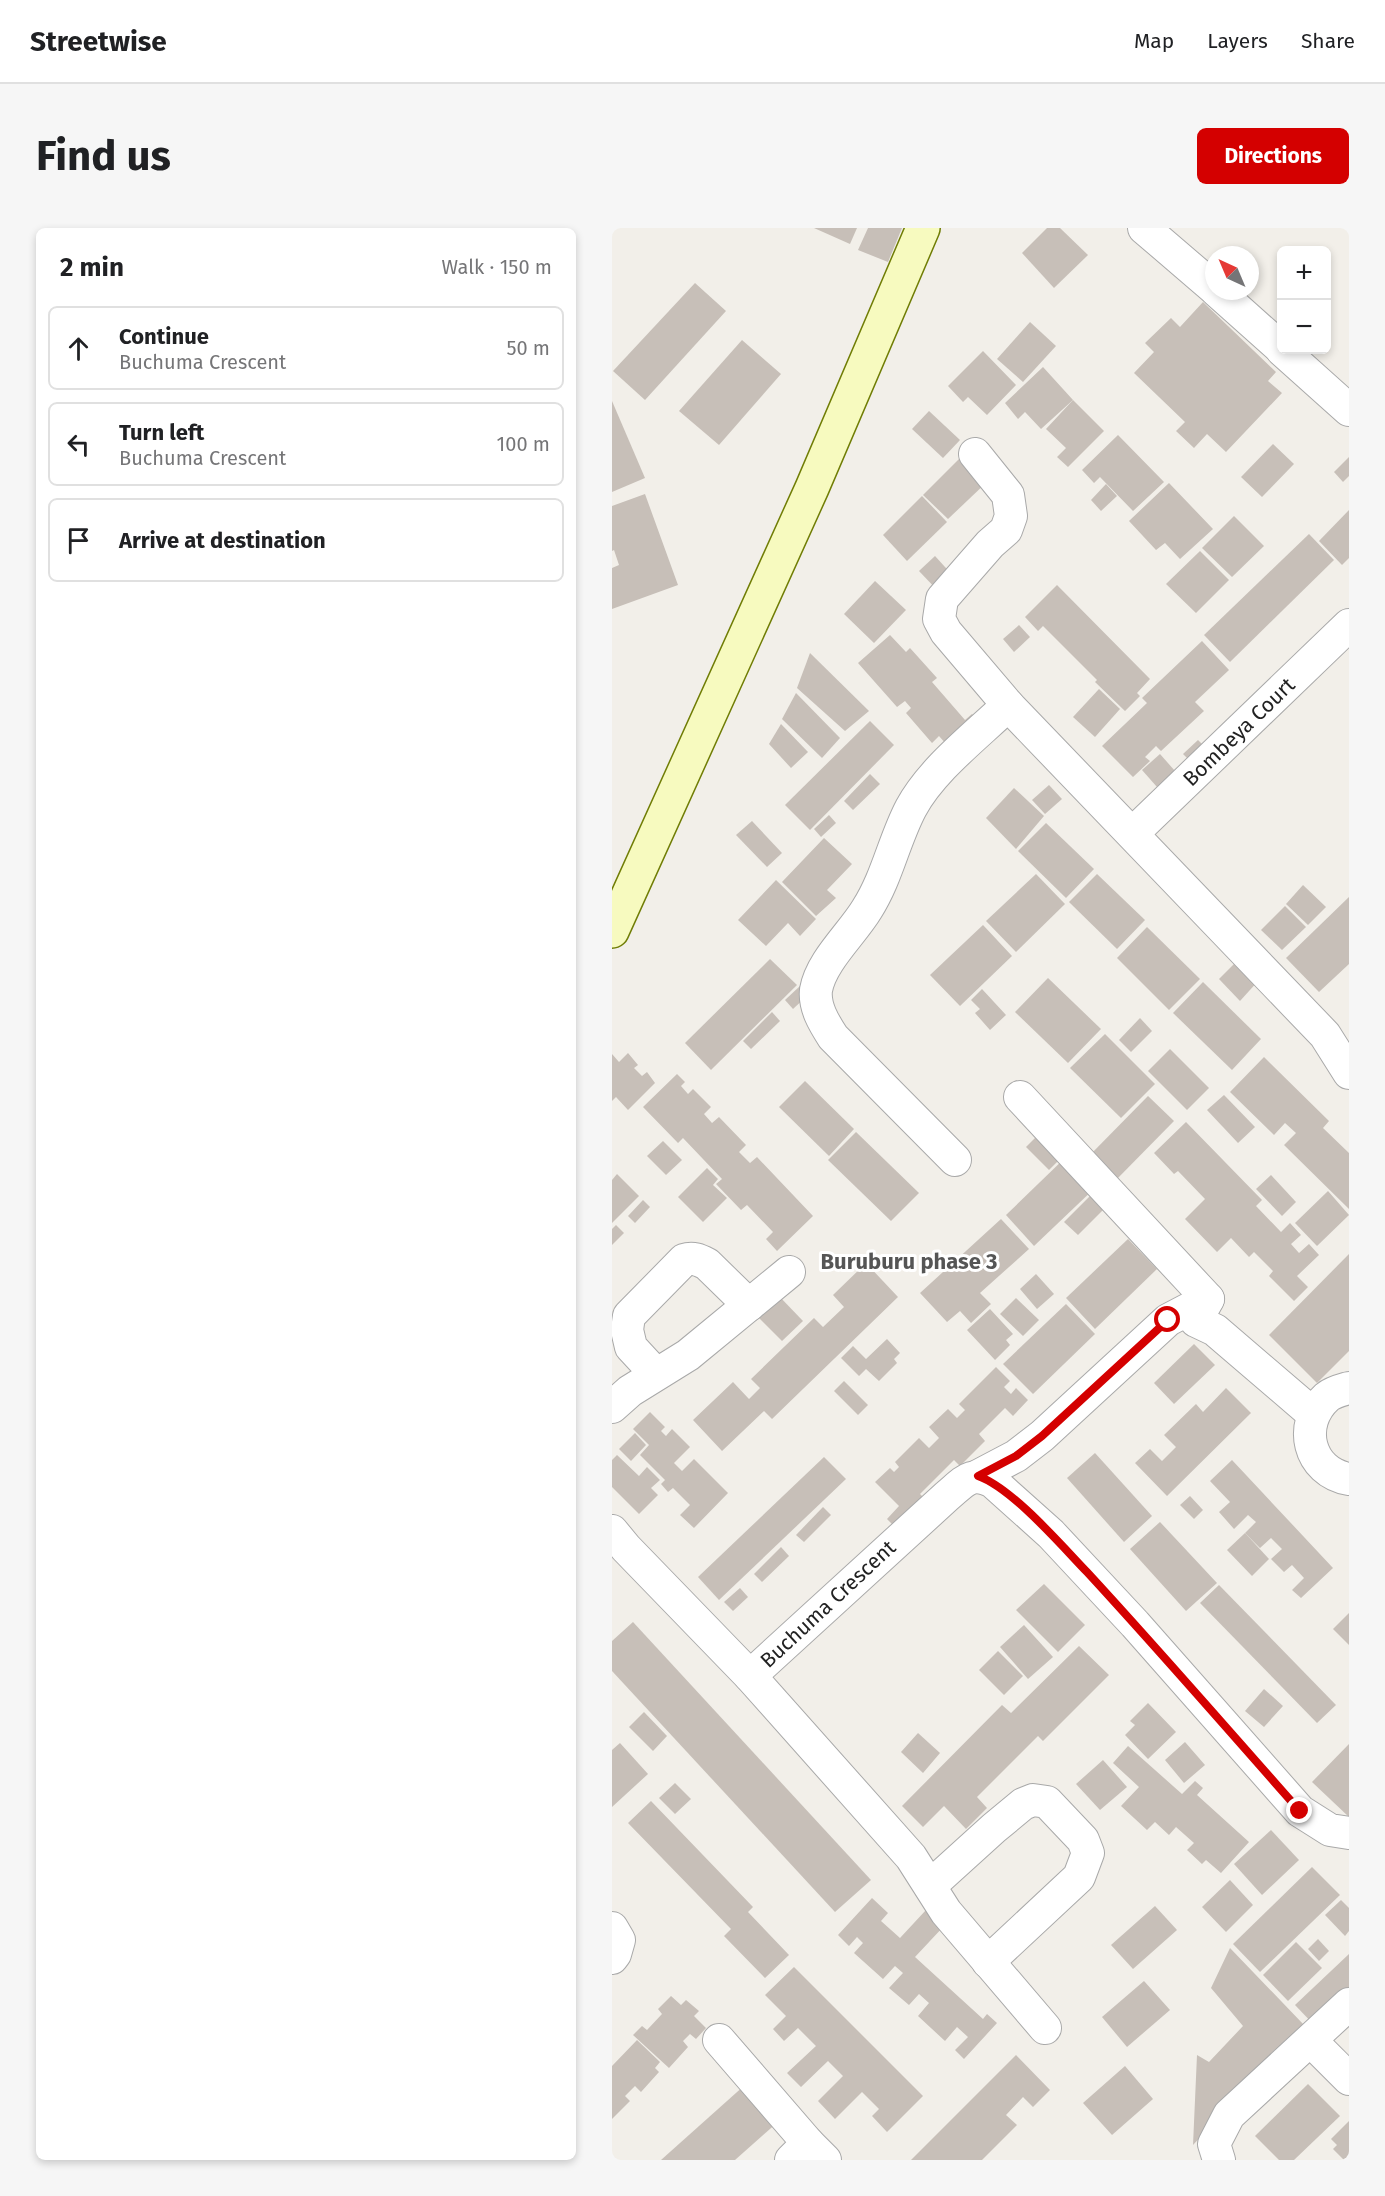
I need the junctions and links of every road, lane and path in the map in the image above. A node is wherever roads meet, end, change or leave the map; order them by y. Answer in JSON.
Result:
{"nodes":[{"id":1,"x":923,"y":228,"type":"edge"},
{"id":2,"x":1144,"y":228,"type":"edge"},
{"id":3,"x":1205,"y":281,"type":"edge"},
{"id":4,"x":1226,"y":300,"type":"edge"},
{"id":5,"x":1277,"y":345,"type":"edge"},
{"id":6,"x":1287,"y":354,"type":"edge"},
{"id":7,"x":1349,"y":410,"type":"edge"},
{"id":8,"x":975,"y":454,"type":"dead end"},
{"id":9,"x":1347,"y":631,"type":"edge"},
{"id":10,"x":1008,"y":705,"type":"junction"},
{"id":11,"x":1133,"y":833,"type":"junction"},
{"id":12,"x":612,"y":931,"type":"edge"},
{"id":13,"x":1337,"y":1032,"type":"edge"},
{"id":14,"x":1349,"y":1072,"type":"edge"},
{"id":15,"x":1020,"y":1097,"type":"dead end"},
{"id":16,"x":955,"y":1160,"type":"dead end"},
{"id":17,"x":789,"y":1272,"type":"dead end"},
{"id":18,"x":1208,"y":1299,"type":"junction"},
{"id":19,"x":749,"y":1305,"type":"junction"},
{"id":20,"x":656,"y":1374,"type":"junction"},
{"id":21,"x":1349,"y":1388,"type":"edge"},
{"id":22,"x":612,"y":1407,"type":"edge"},
{"id":23,"x":1313,"y":1414,"type":"junction"},
{"id":24,"x":978,"y":1476,"type":"junction"},
{"id":25,"x":1349,"y":1479,"type":"edge"},
{"id":26,"x":617,"y":1547,"type":"edge"},
{"id":27,"x":750,"y":1676,"type":"junction"},
{"id":28,"x":1349,"y":1833,"type":"edge"},
{"id":29,"x":930,"y":1886,"type":"junction"},
{"id":30,"x":612,"y":1928,"type":"edge"},
{"id":31,"x":612,"y":1958,"type":"edge"},
{"id":32,"x":988,"y":1962,"type":"junction"},
{"id":33,"x":1349,"y":2004,"type":"edge"},
{"id":34,"x":1045,"y":2028,"type":"dead end"},
{"id":35,"x":719,"y":2040,"type":"dead end"},
{"id":36,"x":1311,"y":2041,"type":"junction"},
{"id":37,"x":1349,"y":2079,"type":"edge"},
{"id":38,"x":808,"y":2154,"type":"edge"},
{"id":39,"x":1219,"y":2160,"type":"edge"}],
"edges":[{"from":1,"to":12,"type":"street"},
{"from":2,"to":3,"type":"street"},
{"from":4,"to":5,"type":"street"},
{"from":6,"to":7,"type":"street"},
{"from":8,"to":10,"type":"street"},
{"from":9,"to":11,"type":"street","name":"Bombeya Court"},
{"from":10,"to":11,"type":"street"},
{"from":10,"to":16,"type":"street"},
{"from":11,"to":13,"type":"street"},
{"from":13,"to":14,"type":"street"},
{"from":15,"to":18,"type":"street"},
{"from":17,"to":19,"type":"street"},
{"from":18,"to":23,"type":"street"},
{"from":18,"to":24,"type":"street","name":"Buchuma Crescent"},
{"from":19,"to":20,"type":"street"},
{"from":19,"to":20,"type":"street"},
{"from":20,"to":22,"type":"street"},
{"from":21,"to":23,"type":"street"},
{"from":23,"to":25,"type":"street"},
{"from":24,"to":27,"type":"street","name":"Buchuma Crescent"},
{"from":24,"to":28,"type":"street"},
{"from":26,"to":27,"type":"street","name":"Buchuma Crescent"},
{"from":27,"to":29,"type":"street"},
{"from":29,"to":32,"type":"street"},
{"from":29,"to":32,"type":"street"},
{"from":30,"to":31,"type":"street"},
{"from":32,"to":34,"type":"street"},
{"from":33,"to":36,"type":"street"},
{"from":35,"to":38,"type":"street"},
{"from":36,"to":37,"type":"street"},
{"from":36,"to":39,"type":"street"}]}
